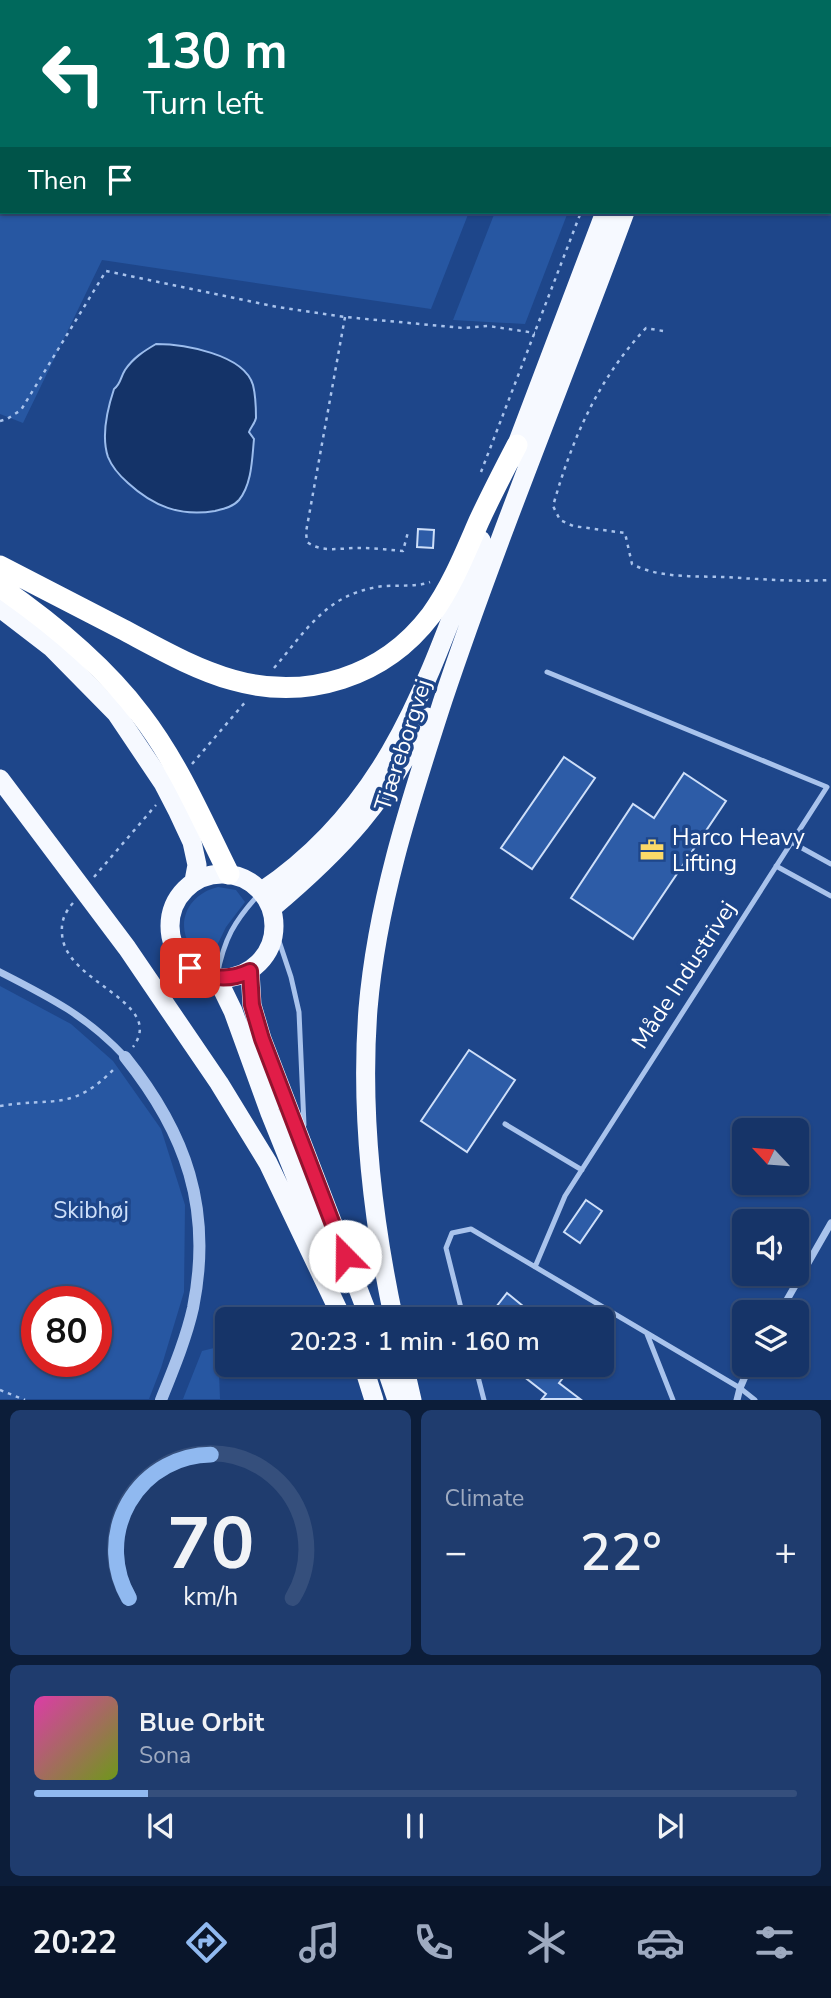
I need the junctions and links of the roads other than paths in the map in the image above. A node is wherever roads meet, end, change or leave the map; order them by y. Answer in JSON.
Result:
{"nodes":[{"id":1,"x":604,"y":214,"type":"edge"},
{"id":2,"x":624,"y":214,"type":"edge"},
{"id":3,"x":517,"y":445,"type":"junction"},
{"id":4,"x":0,"y":566,"type":"edge"},
{"id":5,"x":0,"y":587,"type":"edge"},
{"id":6,"x":0,"y":608,"type":"edge"},
{"id":7,"x":463,"y":640,"type":"junction"},
{"id":8,"x":547,"y":672,"type":"dead end"},
{"id":9,"x":0,"y":779,"type":"edge"},
{"id":10,"x":831,"y":779,"type":"edge"},
{"id":11,"x":827,"y":787,"type":"junction"},
{"id":12,"x":791,"y":842,"type":"junction"},
{"id":13,"x":831,"y":864,"type":"edge"},
{"id":14,"x":776,"y":866,"type":"junction"},
{"id":15,"x":229,"y":874,"type":"junction"},
{"id":16,"x":194,"y":881,"type":"junction"},
{"id":17,"x":262,"y":891,"type":"junction"},
{"id":18,"x":831,"y":896,"type":"edge"},
{"id":19,"x":272,"y":908,"type":"junction"},
{"id":20,"x":275,"y":929,"type":"junction"},
{"id":21,"x":250,"y":971,"type":"junction"},
{"id":22,"x":0,"y":972,"type":"edge"},
{"id":23,"x":217,"y":978,"type":"junction"},
{"id":24,"x":125,"y":1056,"type":"joint"},
{"id":25,"x":505,"y":1124,"type":"dead end"},
{"id":26,"x":308,"y":1163,"type":"junction"},
{"id":27,"x":582,"y":1170,"type":"junction"},
{"id":28,"x":831,"y":1223,"type":"edge"},
{"id":29,"x":535,"y":1267,"type":"junction"},
{"id":30,"x":787,"y":1300,"type":"edge"},
{"id":31,"x":337,"y":1307,"type":"edge"},
{"id":32,"x":346,"y":1307,"type":"edge"},
{"id":33,"x":365,"y":1307,"type":"edge"},
{"id":34,"x":391,"y":1307,"type":"edge"},
{"id":35,"x":461,"y":1307,"type":"edge"},
{"id":36,"x":647,"y":1333,"type":"junction"},
{"id":37,"x":367,"y":1377,"type":"edge"},
{"id":38,"x":389,"y":1377,"type":"edge"},
{"id":39,"x":407,"y":1377,"type":"edge"},
{"id":40,"x":478,"y":1377,"type":"edge"},
{"id":41,"x":745,"y":1377,"type":"edge"},
{"id":42,"x":740,"y":1388,"type":"junction"},
{"id":43,"x":161,"y":1399,"type":"edge"},
{"id":44,"x":374,"y":1399,"type":"edge"},
{"id":45,"x":397,"y":1399,"type":"edge"},
{"id":46,"x":412,"y":1399,"type":"edge"},
{"id":47,"x":484,"y":1399,"type":"edge"},
{"id":48,"x":673,"y":1399,"type":"edge"},
{"id":49,"x":737,"y":1399,"type":"edge"},
{"id":50,"x":755,"y":1399,"type":"edge"}],
"edges":[{"from":1,"to":3,"type":"highway"},
{"from":2,"to":7,"type":"highway","name":"Tjæreborgvej"},
{"from":3,"to":4,"type":"highway"},
{"from":3,"to":17,"type":"highway"},
{"from":5,"to":15,"type":"highway"},
{"from":6,"to":16,"type":"highway"},
{"from":7,"to":19,"type":"highway"},
{"from":7,"to":34,"type":"highway","name":"Tjæreborgvej"},
{"from":8,"to":11,"type":"lane"},
{"from":9,"to":31,"type":"highway"},
{"from":10,"to":11,"type":"lane","name":"Måde Industrivej"},
{"from":11,"to":12,"type":"lane","name":"Måde Industrivej"},
{"from":12,"to":13,"type":"lane"},
{"from":12,"to":14,"type":"lane","name":"Måde Industrivej"},
{"from":14,"to":18,"type":"lane"},
{"from":14,"to":27,"type":"lane","name":"Måde Industrivej"},
{"from":15,"to":16,"type":"highway"},
{"from":15,"to":17,"type":"highway"},
{"from":16,"to":23,"type":"highway"},
{"from":17,"to":19,"type":"highway"},
{"from":17,"to":23,"type":"lane"},
{"from":19,"to":20,"type":"highway"},
{"from":20,"to":21,"type":"highway"},
{"from":20,"to":26,"type":"lane"},
{"from":21,"to":23,"type":"highway"},
{"from":21,"to":26,"type":"highway"},
{"from":22,"to":24,"type":"street"},
{"from":23,"to":32,"type":"highway"},
{"from":24,"to":43,"type":"street"},
{"from":25,"to":27,"type":"lane"},
{"from":26,"to":33,"type":"highway"},
{"from":27,"to":29,"type":"lane","name":"Måde Industrivej"},
{"from":28,"to":30,"type":"street"},
{"from":29,"to":35,"type":"lane"},
{"from":29,"to":36,"type":"lane"},
{"from":36,"to":42,"type":"lane"},
{"from":36,"to":48,"type":"lane"},
{"from":37,"to":44,"type":"highway"},
{"from":38,"to":45,"type":"highway"},
{"from":39,"to":46,"type":"highway"},
{"from":40,"to":47,"type":"lane"},
{"from":41,"to":42,"type":"street"},
{"from":42,"to":49,"type":"street"},
{"from":42,"to":50,"type":"lane"}]}
